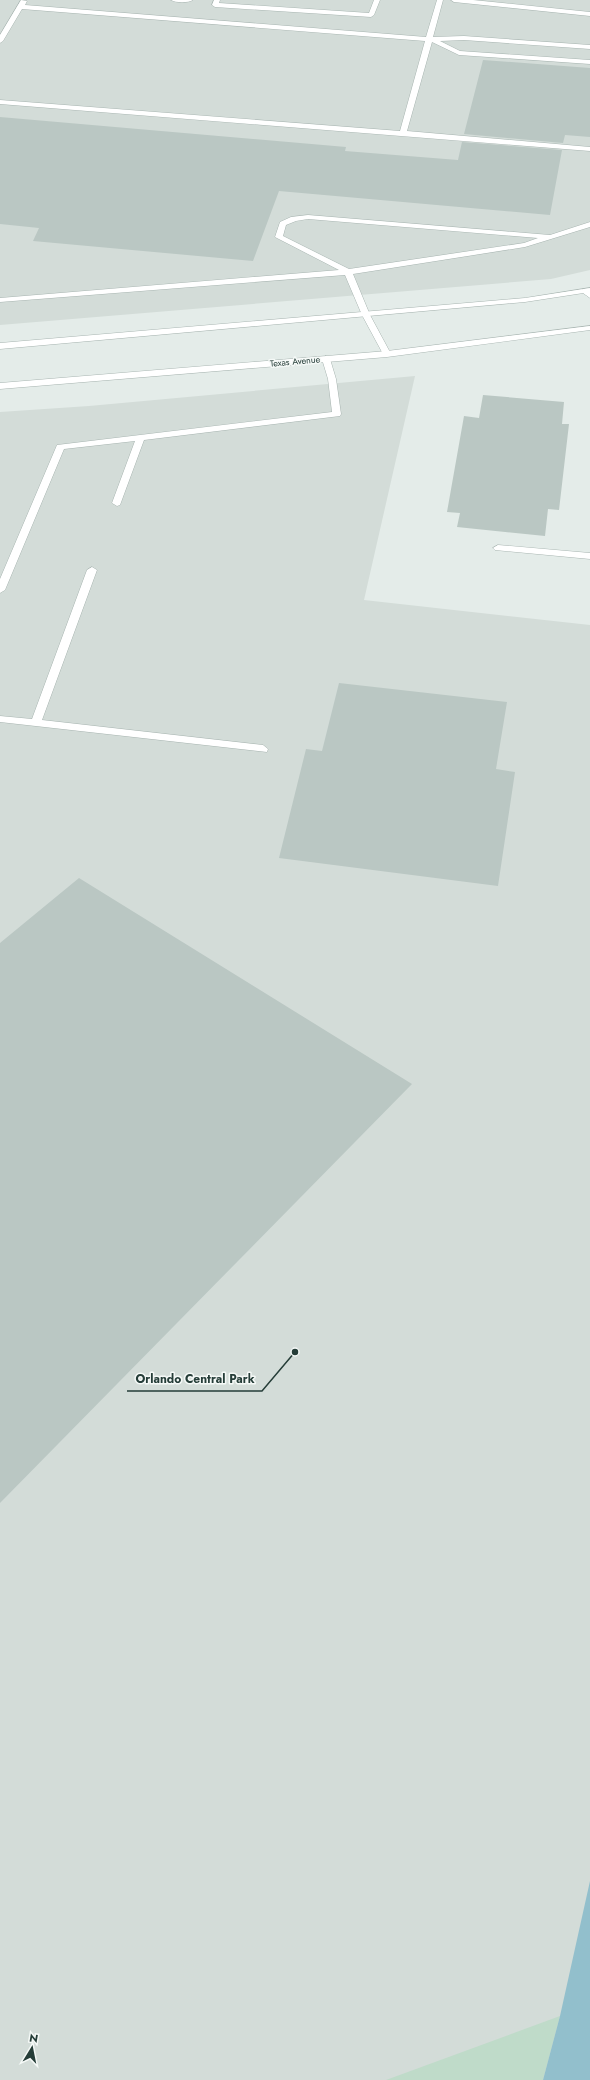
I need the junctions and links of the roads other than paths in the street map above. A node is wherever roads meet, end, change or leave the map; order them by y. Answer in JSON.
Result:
{"nodes":[{"id":1,"x":25,"y":0,"type":"edge"},
{"id":2,"x":174,"y":0,"type":"edge"},
{"id":3,"x":190,"y":0,"type":"edge"},
{"id":4,"x":377,"y":0,"type":"edge"},
{"id":5,"x":440,"y":0,"type":"edge"},
{"id":6,"x":454,"y":0,"type":"edge"},
{"id":7,"x":20,"y":7,"type":"junction"},
{"id":8,"x":213,"y":11,"type":"edge"},
{"id":9,"x":590,"y":14,"type":"edge"},
{"id":10,"x":430,"y":39,"type":"junction"},
{"id":11,"x":0,"y":41,"type":"edge"},
{"id":12,"x":590,"y":47,"type":"edge"},
{"id":13,"x":590,"y":62,"type":"edge"},
{"id":14,"x":0,"y":102,"type":"edge"},
{"id":15,"x":403,"y":133,"type":"junction"},
{"id":16,"x":590,"y":149,"type":"edge"},
{"id":17,"x":590,"y":224,"type":"edge"},
{"id":18,"x":550,"y":237,"type":"junction"},
{"id":19,"x":348,"y":272,"type":"junction"},
{"id":20,"x":589,"y":292,"type":"edge"},
{"id":21,"x":0,"y":300,"type":"edge"},
{"id":22,"x":366,"y":315,"type":"junction"},
{"id":23,"x":590,"y":328,"type":"edge"},
{"id":24,"x":0,"y":346,"type":"edge"},
{"id":25,"x":387,"y":354,"type":"junction"},
{"id":26,"x":326,"y":359,"type":"junction"},
{"id":27,"x":0,"y":386,"type":"edge"},
{"id":28,"x":140,"y":438,"type":"junction"},
{"id":29,"x":117,"y":503,"type":"dead end"},
{"id":30,"x":498,"y":548,"type":"dead end"},
{"id":31,"x":590,"y":556,"type":"edge"},
{"id":32,"x":92,"y":570,"type":"dead end"},
{"id":33,"x":0,"y":590,"type":"edge"},
{"id":34,"x":0,"y":718,"type":"edge"},
{"id":35,"x":36,"y":723,"type":"junction"},
{"id":36,"x":263,"y":749,"type":"dead end"}],
"edges":[{"from":1,"to":7,"type":"street"},
{"from":2,"to":3,"type":"street"},
{"from":4,"to":8,"type":"street"},
{"from":5,"to":10,"type":"street"},
{"from":6,"to":9,"type":"street"},
{"from":7,"to":8,"type":"street"},
{"from":7,"to":11,"type":"street"},
{"from":8,"to":10,"type":"street"},
{"from":10,"to":12,"type":"street"},
{"from":10,"to":13,"type":"street"},
{"from":10,"to":15,"type":"street"},
{"from":14,"to":15,"type":"street"},
{"from":15,"to":16,"type":"street"},
{"from":17,"to":18,"type":"street"},
{"from":18,"to":19,"type":"street"},
{"from":18,"to":19,"type":"street"},
{"from":19,"to":21,"type":"street"},
{"from":19,"to":22,"type":"street"},
{"from":20,"to":22,"type":"street"},
{"from":22,"to":24,"type":"street"},
{"from":22,"to":25,"type":"street"},
{"from":23,"to":25,"type":"street","name":"Texas Avenue"},
{"from":25,"to":26,"type":"street","name":"Texas Avenue"},
{"from":26,"to":27,"type":"street","name":"Texas Avenue"},
{"from":26,"to":28,"type":"street"},
{"from":28,"to":29,"type":"street"},
{"from":28,"to":33,"type":"street"},
{"from":30,"to":31,"type":"street"},
{"from":32,"to":35,"type":"street"},
{"from":34,"to":35,"type":"street"},
{"from":35,"to":36,"type":"street"}]}
